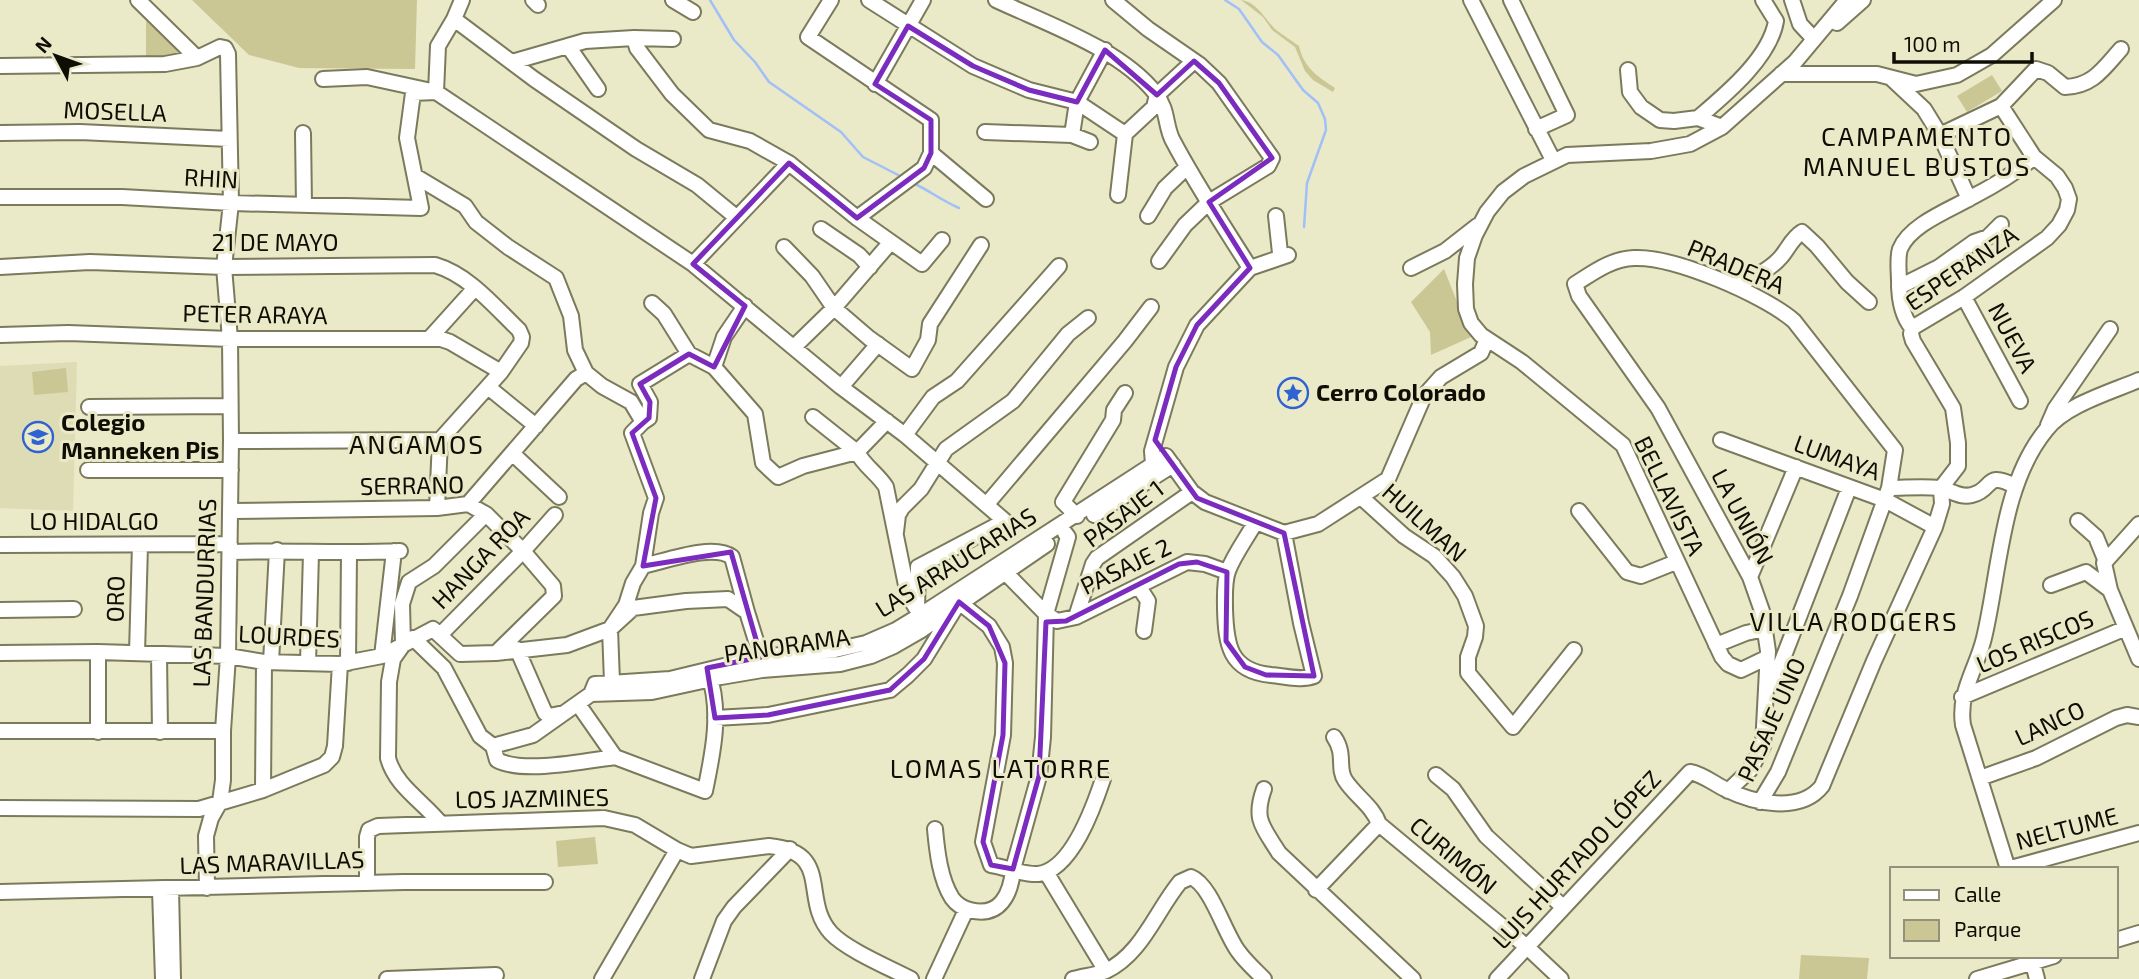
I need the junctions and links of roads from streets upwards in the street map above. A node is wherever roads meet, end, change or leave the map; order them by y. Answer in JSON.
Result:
{"nodes":[{"id":1,"x":138,"y":0,"type":"edge"},
{"id":2,"x":462,"y":0,"type":"edge"},
{"id":3,"x":673,"y":0,"type":"edge"},
{"id":4,"x":831,"y":0,"type":"edge"},
{"id":5,"x":869,"y":0,"type":"edge"},
{"id":6,"x":923,"y":0,"type":"edge"},
{"id":7,"x":996,"y":0,"type":"edge"},
{"id":8,"x":1113,"y":0,"type":"edge"},
{"id":9,"x":1471,"y":0,"type":"edge"},
{"id":10,"x":1511,"y":0,"type":"edge"},
{"id":11,"x":1763,"y":0,"type":"edge"},
{"id":12,"x":1792,"y":0,"type":"edge"},
{"id":13,"x":1847,"y":0,"type":"edge"},
{"id":14,"x":1863,"y":0,"type":"edge"},
{"id":15,"x":2054,"y":0,"type":"edge"},
{"id":16,"x":693,"y":12,"type":"dead end"},
{"id":17,"x":454,"y":19,"type":"junction"},
{"id":18,"x":908,"y":26,"type":"junction"},
{"id":19,"x":634,"y":38,"type":"junction"},
{"id":20,"x":1814,"y":38,"type":"junction"},
{"id":21,"x":673,"y":39,"type":"dead end"},
{"id":22,"x":568,"y":46,"type":"junction"},
{"id":23,"x":2121,"y":48,"type":"dead end"},
{"id":24,"x":1105,"y":50,"type":"junction"},
{"id":25,"x":197,"y":58,"type":"junction"},
{"id":26,"x":1194,"y":61,"type":"junction"},
{"id":27,"x":512,"y":62,"type":"junction"},
{"id":28,"x":1795,"y":62,"type":"junction"},
{"id":29,"x":0,"y":66,"type":"edge"},
{"id":30,"x":1628,"y":70,"type":"dead end"},
{"id":31,"x":1781,"y":74,"type":"junction"},
{"id":32,"x":323,"y":79,"type":"dead end"},
{"id":33,"x":1892,"y":79,"type":"junction"},
{"id":34,"x":875,"y":84,"type":"junction"},
{"id":35,"x":598,"y":89,"type":"dead end"},
{"id":36,"x":436,"y":92,"type":"junction"},
{"id":37,"x":1157,"y":95,"type":"junction"},
{"id":38,"x":1077,"y":102,"type":"junction"},
{"id":39,"x":2001,"y":106,"type":"junction"},
{"id":40,"x":1698,"y":118,"type":"junction"},
{"id":41,"x":1722,"y":127,"type":"junction"},
{"id":42,"x":1536,"y":129,"type":"junction"},
{"id":43,"x":985,"y":132,"type":"dead end"},
{"id":44,"x":0,"y":133,"type":"edge"},
{"id":45,"x":303,"y":133,"type":"dead end"},
{"id":46,"x":1125,"y":134,"type":"junction"},
{"id":47,"x":1072,"y":135,"type":"junction"},
{"id":48,"x":1940,"y":135,"type":"junction"},
{"id":49,"x":229,"y":138,"type":"junction"},
{"id":50,"x":1090,"y":142,"type":"dead end"},
{"id":51,"x":931,"y":153,"type":"junction"},
{"id":52,"x":2034,"y":157,"type":"junction"},
{"id":53,"x":1553,"y":160,"type":"junction"},
{"id":54,"x":789,"y":163,"type":"junction"},
{"id":55,"x":1187,"y":167,"type":"junction"},
{"id":56,"x":415,"y":176,"type":"junction"},
{"id":57,"x":1118,"y":195,"type":"dead end"},
{"id":58,"x":0,"y":197,"type":"edge"},
{"id":59,"x":986,"y":199,"type":"dead end"},
{"id":60,"x":1969,"y":199,"type":"junction"},
{"id":61,"x":1209,"y":202,"type":"junction"},
{"id":62,"x":231,"y":203,"type":"junction"},
{"id":63,"x":304,"y":205,"type":"junction"},
{"id":64,"x":1148,"y":216,"type":"dead end"},
{"id":65,"x":1276,"y":216,"type":"dead end"},
{"id":66,"x":736,"y":217,"type":"junction"},
{"id":67,"x":858,"y":218,"type":"junction"},
{"id":68,"x":1481,"y":223,"type":"junction"},
{"id":69,"x":2001,"y":225,"type":"dead end"},
{"id":70,"x":821,"y":229,"type":"dead end"},
{"id":71,"x":942,"y":240,"type":"dead end"},
{"id":72,"x":890,"y":243,"type":"junction"},
{"id":73,"x":981,"y":245,"type":"dead end"},
{"id":74,"x":784,"y":247,"type":"dead end"},
{"id":75,"x":1159,"y":261,"type":"dead end"},
{"id":76,"x":693,"y":264,"type":"junction"},
{"id":77,"x":1059,"y":266,"type":"dead end"},
{"id":78,"x":0,"y":267,"type":"edge"},
{"id":79,"x":224,"y":267,"type":"junction"},
{"id":80,"x":870,"y":267,"type":"junction"},
{"id":81,"x":1250,"y":268,"type":"junction"},
{"id":82,"x":1410,"y":268,"type":"dead end"},
{"id":83,"x":1575,"y":284,"type":"joint"},
{"id":84,"x":1734,"y":286,"type":"junction"},
{"id":85,"x":1899,"y":287,"type":"junction"},
{"id":86,"x":475,"y":288,"type":"junction"},
{"id":87,"x":1964,"y":297,"type":"junction"},
{"id":88,"x":1869,"y":302,"type":"dead end"},
{"id":89,"x":652,"y":303,"type":"dead end"},
{"id":90,"x":745,"y":306,"type":"junction"},
{"id":91,"x":1151,"y":307,"type":"dead end"},
{"id":92,"x":834,"y":308,"type":"junction"},
{"id":93,"x":1088,"y":318,"type":"dead end"},
{"id":94,"x":1912,"y":328,"type":"junction"},
{"id":95,"x":2110,"y":328,"type":"dead end"},
{"id":96,"x":0,"y":335,"type":"edge"},
{"id":97,"x":230,"y":339,"type":"junction"},
{"id":98,"x":429,"y":339,"type":"junction"},
{"id":99,"x":1487,"y":339,"type":"junction"},
{"id":100,"x":878,"y":344,"type":"junction"},
{"id":101,"x":794,"y":347,"type":"junction"},
{"id":102,"x":689,"y":354,"type":"junction"},
{"id":103,"x":714,"y":367,"type":"junction"},
{"id":104,"x":501,"y":372,"type":"junction"},
{"id":105,"x":586,"y":373,"type":"junction"},
{"id":106,"x":2139,"y":380,"type":"edge"},
{"id":107,"x":488,"y":387,"type":"junction"},
{"id":108,"x":841,"y":387,"type":"junction"},
{"id":109,"x":1125,"y":393,"type":"dead end"},
{"id":110,"x":2020,"y":401,"type":"dead end"},
{"id":111,"x":230,"y":406,"type":"junction"},
{"id":112,"x":89,"y":407,"type":"dead end"},
{"id":113,"x":813,"y":416,"type":"dead end"},
{"id":114,"x":887,"y":421,"type":"junction"},
{"id":115,"x":643,"y":422,"type":"junction"},
{"id":116,"x":536,"y":426,"type":"junction"},
{"id":117,"x":2046,"y":429,"type":"junction"},
{"id":118,"x":905,"y":435,"type":"junction"},
{"id":119,"x":440,"y":440,"type":"junction"},
{"id":120,"x":1721,"y":440,"type":"dead end"},
{"id":121,"x":231,"y":441,"type":"junction"},
{"id":122,"x":858,"y":452,"type":"junction"},
{"id":123,"x":512,"y":453,"type":"junction"},
{"id":124,"x":1170,"y":461,"type":"junction"},
{"id":125,"x":938,"y":463,"type":"junction"},
{"id":126,"x":1153,"y":464,"type":"junction"},
{"id":127,"x":1796,"y":467,"type":"junction"},
{"id":128,"x":88,"y":470,"type":"dead end"},
{"id":129,"x":231,"y":470,"type":"junction"},
{"id":130,"x":2015,"y":486,"type":"junction"},
{"id":131,"x":1849,"y":488,"type":"junction"},
{"id":132,"x":1941,"y":488,"type":"junction"},
{"id":133,"x":1192,"y":492,"type":"junction"},
{"id":134,"x":1887,"y":494,"type":"junction"},
{"id":135,"x":559,"y":497,"type":"dead end"},
{"id":136,"x":1361,"y":498,"type":"junction"},
{"id":137,"x":468,"y":503,"type":"junction"},
{"id":138,"x":987,"y":504,"type":"junction"},
{"id":139,"x":437,"y":508,"type":"junction"},
{"id":140,"x":231,"y":511,"type":"junction"},
{"id":141,"x":1579,"y":511,"type":"dead end"},
{"id":142,"x":486,"y":514,"type":"junction"},
{"id":143,"x":555,"y":515,"type":"dead end"},
{"id":144,"x":1077,"y":516,"type":"junction"},
{"id":145,"x":2078,"y":521,"type":"dead end"},
{"id":146,"x":1255,"y":523,"type":"junction"},
{"id":147,"x":2139,"y":524,"type":"edge"},
{"id":148,"x":1935,"y":527,"type":"junction"},
{"id":149,"x":897,"y":532,"type":"junction"},
{"id":150,"x":1065,"y":533,"type":"junction"},
{"id":151,"x":1284,"y":533,"type":"junction"},
{"id":152,"x":0,"y":545,"type":"edge"},
{"id":153,"x":140,"y":545,"type":"junction"},
{"id":154,"x":231,"y":548,"type":"junction"},
{"id":155,"x":277,"y":551,"type":"junction"},
{"id":156,"x":523,"y":551,"type":"junction"},
{"id":157,"x":311,"y":553,"type":"junction"},
{"id":158,"x":349,"y":553,"type":"junction"},
{"id":159,"x":2105,"y":559,"type":"junction"},
{"id":160,"x":1676,"y":562,"type":"junction"},
{"id":161,"x":643,"y":566,"type":"junction"},
{"id":162,"x":1000,"y":568,"type":"junction"},
{"id":163,"x":1227,"y":572,"type":"junction"},
{"id":164,"x":1751,"y":578,"type":"junction"},
{"id":165,"x":2051,"y":585,"type":"dead end"},
{"id":166,"x":1139,"y":587,"type":"junction"},
{"id":167,"x":2109,"y":590,"type":"junction"},
{"id":168,"x":959,"y":603,"type":"junction"},
{"id":169,"x":0,"y":610,"type":"edge"},
{"id":170,"x":74,"y":610,"type":"dead end"},
{"id":171,"x":747,"y":612,"type":"junction"},
{"id":172,"x":918,"y":612,"type":"junction"},
{"id":173,"x":1046,"y":614,"type":"junction"},
{"id":174,"x":1076,"y":617,"type":"junction"},
{"id":175,"x":2126,"y":628,"type":"junction"},
{"id":176,"x":610,"y":629,"type":"junction"},
{"id":177,"x":1765,"y":629,"type":"junction"},
{"id":178,"x":1144,"y":631,"type":"dead end"},
{"id":179,"x":440,"y":635,"type":"junction"},
{"id":180,"x":408,"y":641,"type":"junction"},
{"id":181,"x":1716,"y":645,"type":"junction"},
{"id":182,"x":517,"y":649,"type":"junction"},
{"id":183,"x":1574,"y":650,"type":"dead end"},
{"id":184,"x":98,"y":652,"type":"junction"},
{"id":185,"x":0,"y":653,"type":"edge"},
{"id":186,"x":137,"y":653,"type":"junction"},
{"id":187,"x":496,"y":653,"type":"junction"},
{"id":188,"x":159,"y":654,"type":"junction"},
{"id":189,"x":228,"y":656,"type":"junction"},
{"id":190,"x":382,"y":656,"type":"junction"},
{"id":191,"x":761,"y":657,"type":"junction"},
{"id":192,"x":1766,"y":658,"type":"junction"},
{"id":193,"x":2139,"y":659,"type":"edge"},
{"id":194,"x":268,"y":662,"type":"junction"},
{"id":195,"x":308,"y":663,"type":"junction"},
{"id":196,"x":344,"y":663,"type":"junction"},
{"id":197,"x":709,"y":674,"type":"junction"},
{"id":198,"x":612,"y":682,"type":"junction"},
{"id":199,"x":1767,"y":688,"type":"junction"},
{"id":200,"x":591,"y":694,"type":"junction"},
{"id":201,"x":1962,"y":697,"type":"junction"},
{"id":202,"x":578,"y":704,"type":"junction"},
{"id":203,"x":565,"y":713,"type":"junction"},
{"id":204,"x":2139,"y":717,"type":"edge"},
{"id":205,"x":715,"y":718,"type":"junction"},
{"id":206,"x":0,"y":731,"type":"edge"},
{"id":207,"x":98,"y":732,"type":"junction"},
{"id":208,"x":160,"y":732,"type":"junction"},
{"id":209,"x":223,"y":732,"type":"junction"},
{"id":210,"x":1334,"y":737,"type":"dead end"},
{"id":211,"x":493,"y":746,"type":"junction"},
{"id":212,"x":615,"y":757,"type":"junction"},
{"id":213,"x":1436,"y":775,"type":"dead end"},
{"id":214,"x":1980,"y":778,"type":"junction"},
{"id":215,"x":1103,"y":779,"type":"dead end"},
{"id":216,"x":1264,"y":789,"type":"dead end"},
{"id":217,"x":263,"y":790,"type":"junction"},
{"id":218,"x":1728,"y":790,"type":"junction"},
{"id":219,"x":220,"y":802,"type":"junction"},
{"id":220,"x":1760,"y":802,"type":"junction"},
{"id":221,"x":0,"y":808,"type":"edge"},
{"id":222,"x":440,"y":824,"type":"junction"},
{"id":223,"x":1379,"y":824,"type":"junction"},
{"id":224,"x":935,"y":829,"type":"dead end"},
{"id":225,"x":2139,"y":833,"type":"edge"},
{"id":226,"x":790,"y":849,"type":"junction"},
{"id":227,"x":677,"y":850,"type":"junction"},
{"id":228,"x":2006,"y":867,"type":"edge"},
{"id":229,"x":2014,"y":867,"type":"edge"},
{"id":230,"x":1013,"y":869,"type":"junction"},
{"id":231,"x":1046,"y":872,"type":"junction"},
{"id":232,"x":545,"y":882,"type":"dead end"},
{"id":233,"x":367,"y":883,"type":"junction"},
{"id":234,"x":207,"y":888,"type":"junction"},
{"id":235,"x":166,"y":889,"type":"junction"},
{"id":236,"x":1316,"y":890,"type":"junction"},
{"id":237,"x":0,"y":892,"type":"edge"},
{"id":238,"x":1563,"y":907,"type":"junction"},
{"id":239,"x":966,"y":910,"type":"junction"},
{"id":240,"x":2139,"y":933,"type":"edge"},
{"id":241,"x":2118,"y":939,"type":"edge"},
{"id":242,"x":1527,"y":947,"type":"junction"},
{"id":243,"x":2032,"y":959,"type":"edge"},
{"id":244,"x":1105,"y":971,"type":"junction"},
{"id":245,"x":496,"y":975,"type":"dead end"},
{"id":246,"x":163,"y":979,"type":"edge"},
{"id":247,"x":173,"y":979,"type":"edge"},
{"id":248,"x":387,"y":979,"type":"edge"},
{"id":249,"x":601,"y":979,"type":"edge"},
{"id":250,"x":702,"y":979,"type":"edge"},
{"id":251,"x":911,"y":979,"type":"edge"},
{"id":252,"x":934,"y":979,"type":"edge"},
{"id":253,"x":1073,"y":979,"type":"edge"},
{"id":254,"x":1264,"y":979,"type":"edge"},
{"id":255,"x":1413,"y":979,"type":"edge"},
{"id":256,"x":1497,"y":979,"type":"edge"},
{"id":257,"x":1561,"y":979,"type":"edge"},
{"id":258,"x":1977,"y":979,"type":"edge"},
{"id":259,"x":2037,"y":979,"type":"edge"}],
"edges":[{"from":1,"to":25,"type":"street"},
{"from":2,"to":17,"type":"street"},
{"from":3,"to":16,"type":"street"},
{"from":4,"to":34,"type":"street"},
{"from":5,"to":18,"type":"street"},
{"from":6,"to":18,"type":"street"},
{"from":7,"to":24,"type":"street"},
{"from":8,"to":26,"type":"street"},
{"from":9,"to":42,"type":"street"},
{"from":10,"to":42,"type":"street"},
{"from":11,"to":40,"type":"street"},
{"from":12,"to":20,"type":"street"},
{"from":13,"to":20,"type":"street"},
{"from":14,"to":28,"type":"street"},
{"from":15,"to":33,"type":"street"},
{"from":17,"to":27,"type":"street"},
{"from":17,"to":36,"type":"street"},
{"from":18,"to":34,"type":"street"},
{"from":18,"to":38,"type":"street"},
{"from":19,"to":21,"type":"street"},
{"from":19,"to":22,"type":"street"},
{"from":19,"to":54,"type":"street"},
{"from":20,"to":28,"type":"street"},
{"from":22,"to":27,"type":"street"},
{"from":22,"to":35,"type":"street"},
{"from":23,"to":39,"type":"street"},
{"from":24,"to":37,"type":"street"},
{"from":24,"to":38,"type":"street"},
{"from":25,"to":29,"type":"street"},
{"from":25,"to":49,"type":"street","name":"LAS BANDURRIAS"},
{"from":26,"to":37,"type":"street"},
{"from":26,"to":61,"type":"street"},
{"from":27,"to":66,"type":"street"},
{"from":28,"to":31,"type":"street"},
{"from":30,"to":40,"type":"street"},
{"from":31,"to":33,"type":"street"},
{"from":31,"to":41,"type":"street"},
{"from":32,"to":36,"type":"street"},
{"from":33,"to":48,"type":"street"},
{"from":34,"to":51,"type":"street"},
{"from":36,"to":56,"type":"street"},
{"from":36,"to":76,"type":"street"},
{"from":37,"to":46,"type":"street"},
{"from":37,"to":55,"type":"street"},
{"from":38,"to":46,"type":"street"},
{"from":38,"to":47,"type":"street"},
{"from":39,"to":48,"type":"street"},
{"from":39,"to":52,"type":"street","name":"ESPERANZA"},
{"from":40,"to":41,"type":"street"},
{"from":41,"to":53,"type":"street"},
{"from":42,"to":53,"type":"street"},
{"from":43,"to":47,"type":"street"},
{"from":44,"to":49,"type":"street","name":"MOSELLA"},
{"from":45,"to":63,"type":"street"},
{"from":46,"to":57,"type":"street"},
{"from":47,"to":50,"type":"street"},
{"from":48,"to":60,"type":"street"},
{"from":49,"to":62,"type":"street","name":"LAS BANDURRIAS"},
{"from":51,"to":59,"type":"street"},
{"from":51,"to":67,"type":"street"},
{"from":52,"to":60,"type":"street"},
{"from":52,"to":87,"type":"street","name":"ESPERANZA"},
{"from":53,"to":68,"type":"street"},
{"from":54,"to":66,"type":"street"},
{"from":54,"to":67,"type":"street"},
{"from":55,"to":61,"type":"street"},
{"from":55,"to":64,"type":"street"},
{"from":56,"to":63,"type":"street","name":"RHIN"},
{"from":56,"to":105,"type":"street"},
{"from":58,"to":62,"type":"street","name":"RHIN"},
{"from":60,"to":85,"type":"street"},
{"from":61,"to":75,"type":"street"},
{"from":61,"to":81,"type":"street"},
{"from":62,"to":63,"type":"street","name":"RHIN"},
{"from":62,"to":79,"type":"street","name":"LAS BANDURRIAS"},
{"from":65,"to":81,"type":"street"},
{"from":66,"to":76,"type":"street"},
{"from":67,"to":72,"type":"street"},
{"from":68,"to":82,"type":"street"},
{"from":68,"to":99,"type":"street"},
{"from":69,"to":85,"type":"street"},
{"from":70,"to":80,"type":"street"},
{"from":71,"to":72,"type":"street"},
{"from":72,"to":80,"type":"street"},
{"from":73,"to":100,"type":"street"},
{"from":74,"to":92,"type":"street"},
{"from":76,"to":90,"type":"street"},
{"from":77,"to":118,"type":"street"},
{"from":78,"to":79,"type":"street","name":"21 DE MAYO"},
{"from":79,"to":86,"type":"street","name":"21 DE MAYO"},
{"from":79,"to":97,"type":"street","name":"LAS BANDURRIAS"},
{"from":80,"to":92,"type":"street"},
{"from":81,"to":126,"type":"street"},
{"from":83,"to":84,"type":"street","name":"PRADERA"},
{"from":83,"to":164,"type":"street","name":"LA UNIÓN"},
{"from":84,"to":88,"type":"street"},
{"from":84,"to":134,"type":"street","name":"PRADERA"},
{"from":85,"to":94,"type":"street"},
{"from":86,"to":98,"type":"street"},
{"from":86,"to":104,"type":"street","name":"21 DE MAYO"},
{"from":87,"to":94,"type":"street","name":"ESPERANZA"},
{"from":87,"to":110,"type":"street","name":"NUEVA"},
{"from":89,"to":102,"type":"street"},
{"from":90,"to":101,"type":"street"},
{"from":90,"to":103,"type":"street"},
{"from":91,"to":138,"type":"street"},
{"from":92,"to":100,"type":"street"},
{"from":92,"to":101,"type":"street"},
{"from":93,"to":125,"type":"street"},
{"from":94,"to":132,"type":"street","name":"ESPERANZA"},
{"from":95,"to":117,"type":"street"},
{"from":96,"to":97,"type":"street","name":"PETER ARAYA"},
{"from":97,"to":98,"type":"street","name":"PETER ARAYA"},
{"from":97,"to":111,"type":"street","name":"LAS BANDURRIAS"},
{"from":98,"to":104,"type":"street","name":"PETER ARAYA"},
{"from":99,"to":136,"type":"street"},
{"from":99,"to":160,"type":"street","name":"BELLAVISTA"},
{"from":100,"to":108,"type":"street"},
{"from":101,"to":108,"type":"street"},
{"from":102,"to":103,"type":"street"},
{"from":102,"to":115,"type":"street"},
{"from":103,"to":122,"type":"street"},
{"from":104,"to":107,"type":"street"},
{"from":105,"to":115,"type":"street"},
{"from":105,"to":116,"type":"street"},
{"from":106,"to":117,"type":"street"},
{"from":107,"to":116,"type":"street"},
{"from":107,"to":119,"type":"street"},
{"from":108,"to":114,"type":"street"},
{"from":109,"to":144,"type":"street"},
{"from":111,"to":112,"type":"street"},
{"from":111,"to":121,"type":"street","name":"LAS BANDURRIAS"},
{"from":113,"to":122,"type":"street"},
{"from":114,"to":118,"type":"street"},
{"from":114,"to":122,"type":"street"},
{"from":115,"to":161,"type":"street"},
{"from":116,"to":123,"type":"street"},
{"from":117,"to":130,"type":"street"},
{"from":118,"to":125,"type":"street"},
{"from":119,"to":121,"type":"street"},
{"from":119,"to":139,"type":"street"},
{"from":120,"to":127,"type":"street","name":"LUMAYA"},
{"from":121,"to":129,"type":"street","name":"LAS BANDURRIAS"},
{"from":122,"to":149,"type":"street"},
{"from":123,"to":135,"type":"street"},
{"from":123,"to":137,"type":"street"},
{"from":124,"to":126,"type":"street","name":"LAS ARAUCARIAS"},
{"from":124,"to":133,"type":"street"},
{"from":124,"to":150,"type":"street","name":"PANORAMA"},
{"from":125,"to":138,"type":"street"},
{"from":125,"to":149,"type":"street"},
{"from":126,"to":144,"type":"street","name":"LAS ARAUCARIAS"},
{"from":127,"to":131,"type":"street","name":"LUMAYA"},
{"from":127,"to":164,"type":"street"},
{"from":128,"to":129,"type":"street"},
{"from":129,"to":140,"type":"street","name":"LAS BANDURRIAS"},
{"from":130,"to":132,"type":"street"},
{"from":130,"to":201,"type":"street"},
{"from":131,"to":134,"type":"street","name":"LUMAYA"},
{"from":131,"to":199,"type":"street"},
{"from":132,"to":134,"type":"street"},
{"from":132,"to":148,"type":"street"},
{"from":133,"to":146,"type":"street"},
{"from":133,"to":174,"type":"street","name":"PASAJE 1"},
{"from":134,"to":148,"type":"street","name":"LUMAYA"},
{"from":134,"to":220,"type":"street","name":"PASAJE UNO"},
{"from":136,"to":151,"type":"street"},
{"from":136,"to":183,"type":"street","name":"HUILMAN"},
{"from":137,"to":139,"type":"street","name":"SERRANO"},
{"from":137,"to":142,"type":"street","name":"SERRANO"},
{"from":138,"to":172,"type":"street"},
{"from":139,"to":140,"type":"street","name":"SERRANO"},
{"from":140,"to":154,"type":"street","name":"LAS BANDURRIAS"},
{"from":141,"to":160,"type":"street"},
{"from":142,"to":156,"type":"street","name":"SERRANO"},
{"from":142,"to":180,"type":"street"},
{"from":143,"to":156,"type":"street","name":"HANGA ROA"},
{"from":144,"to":162,"type":"street","name":"LAS ARAUCARIAS"},
{"from":145,"to":159,"type":"street"},
{"from":146,"to":151,"type":"street"},
{"from":146,"to":163,"type":"street"},
{"from":147,"to":159,"type":"street"},
{"from":148,"to":220,"type":"street"},
{"from":149,"to":172,"type":"street"},
{"from":150,"to":162,"type":"street","name":"PANORAMA"},
{"from":150,"to":173,"type":"street"},
{"from":151,"to":163,"type":"street"},
{"from":152,"to":153,"type":"street","name":"LO HIDALGO"},
{"from":153,"to":154,"type":"street","name":"LO HIDALGO"},
{"from":153,"to":186,"type":"street","name":"ORO"},
{"from":154,"to":155,"type":"street","name":"LO HIDALGO"},
{"from":154,"to":189,"type":"street","name":"LAS BANDURRIAS"},
{"from":155,"to":157,"type":"street","name":"LO HIDALGO"},
{"from":155,"to":194,"type":"street"},
{"from":156,"to":179,"type":"street","name":"HANGA ROA"},
{"from":156,"to":187,"type":"street","name":"SERRANO"},
{"from":157,"to":158,"type":"street","name":"LO HIDALGO"},
{"from":157,"to":195,"type":"street"},
{"from":158,"to":190,"type":"street","name":"LO HIDALGO"},
{"from":158,"to":196,"type":"street"},
{"from":159,"to":167,"type":"street"},
{"from":160,"to":181,"type":"street","name":"BELLAVISTA"},
{"from":161,"to":171,"type":"street"},
{"from":161,"to":176,"type":"street"},
{"from":162,"to":168,"type":"street","name":"PANORAMA"},
{"from":162,"to":172,"type":"street","name":"LAS ARAUCARIAS"},
{"from":162,"to":173,"type":"street"},
{"from":163,"to":166,"type":"street","name":"PASAJE 2"},
{"from":164,"to":177,"type":"street","name":"LA UNIÓN"},
{"from":165,"to":167,"type":"street"},
{"from":166,"to":174,"type":"street","name":"PASAJE 2"},
{"from":166,"to":178,"type":"street"},
{"from":167,"to":175,"type":"street"},
{"from":168,"to":197,"type":"street","name":"PANORAMA"},
{"from":168,"to":205,"type":"street"},
{"from":168,"to":230,"type":"street"},
{"from":169,"to":170,"type":"street"},
{"from":171,"to":176,"type":"street"},
{"from":171,"to":191,"type":"street"},
{"from":172,"to":191,"type":"street","name":"LAS ARAUCARIAS"},
{"from":173,"to":174,"type":"street","name":"PASAJE 2"},
{"from":173,"to":230,"type":"street"},
{"from":175,"to":193,"type":"street"},
{"from":175,"to":201,"type":"street","name":"LOS RISCOS"},
{"from":176,"to":182,"type":"street"},
{"from":176,"to":198,"type":"street"},
{"from":177,"to":181,"type":"street"},
{"from":177,"to":192,"type":"street","name":"LA UNIÓN"},
{"from":179,"to":180,"type":"street"},
{"from":179,"to":187,"type":"street"},
{"from":180,"to":190,"type":"street","name":"LOURDES"},
{"from":180,"to":211,"type":"street"},
{"from":180,"to":222,"type":"street"},
{"from":181,"to":192,"type":"street","name":"BELLAVISTA"},
{"from":182,"to":187,"type":"street"},
{"from":182,"to":203,"type":"street"},
{"from":184,"to":185,"type":"street","name":"LOURDES"},
{"from":184,"to":186,"type":"street","name":"LOURDES"},
{"from":184,"to":207,"type":"street"},
{"from":186,"to":188,"type":"street","name":"LOURDES"},
{"from":188,"to":189,"type":"street","name":"LOURDES"},
{"from":188,"to":208,"type":"street"},
{"from":189,"to":194,"type":"street","name":"LOURDES"},
{"from":189,"to":209,"type":"street","name":"LAS BANDURRIAS"},
{"from":190,"to":196,"type":"street","name":"LOURDES"},
{"from":191,"to":197,"type":"street","name":"LAS ARAUCARIAS"},
{"from":192,"to":199,"type":"street","name":"LA UNIÓN"},
{"from":194,"to":195,"type":"street","name":"LOURDES"},
{"from":194,"to":217,"type":"street"},
{"from":195,"to":196,"type":"street","name":"LOURDES"},
{"from":196,"to":217,"type":"street"},
{"from":197,"to":198,"type":"street","name":"LAS ARAUCARIAS"},
{"from":197,"to":200,"type":"street","name":"PANORAMA"},
{"from":197,"to":205,"type":"street"},
{"from":198,"to":200,"type":"street","name":"LAS ARAUCARIAS"},
{"from":199,"to":218,"type":"street","name":"LA UNIÓN"},
{"from":200,"to":202,"type":"street"},
{"from":201,"to":214,"type":"street"},
{"from":202,"to":203,"type":"street"},
{"from":202,"to":212,"type":"street"},
{"from":203,"to":211,"type":"street"},
{"from":204,"to":214,"type":"street","name":"LANCO"},
{"from":205,"to":212,"type":"street"},
{"from":206,"to":207,"type":"street"},
{"from":207,"to":208,"type":"street"},
{"from":208,"to":209,"type":"street"},
{"from":209,"to":219,"type":"street","name":"LAS BANDURRIAS"},
{"from":210,"to":223,"type":"street","name":"CURIMÓN"},
{"from":211,"to":212,"type":"street"},
{"from":213,"to":238,"type":"street"},
{"from":214,"to":228,"type":"street"},
{"from":215,"to":231,"type":"street"},
{"from":216,"to":236,"type":"street"},
{"from":217,"to":219,"type":"street"},
{"from":218,"to":220,"type":"street"},
{"from":218,"to":238,"type":"street","name":"LUIS HURTADO LÓPEZ"},
{"from":219,"to":221,"type":"street"},
{"from":219,"to":234,"type":"street","name":"LAS BANDURRIAS"},
{"from":222,"to":227,"type":"street","name":"LOS JAZMINES"},
{"from":222,"to":233,"type":"street","name":"LOS JAZMINES"},
{"from":223,"to":236,"type":"street"},
{"from":223,"to":242,"type":"street","name":"CURIMÓN"},
{"from":224,"to":239,"type":"street"},
{"from":225,"to":229,"type":"street","name":"NELTUME"},
{"from":226,"to":227,"type":"street","name":"LOS JAZMINES"},
{"from":226,"to":250,"type":"street"},
{"from":226,"to":251,"type":"street"},
{"from":227,"to":249,"type":"street"},
{"from":230,"to":231,"type":"street"},
{"from":230,"to":239,"type":"street"},
{"from":231,"to":244,"type":"street"},
{"from":232,"to":233,"type":"street","name":"LAS MARAVILLAS"},
{"from":233,"to":234,"type":"street","name":"LAS MARAVILLAS"},
{"from":234,"to":235,"type":"street","name":"LAS MARAVILLAS"},
{"from":235,"to":237,"type":"street","name":"LAS MARAVILLAS"},
{"from":235,"to":246,"type":"street"},
{"from":235,"to":247,"type":"street"},
{"from":236,"to":255,"type":"street"},
{"from":238,"to":242,"type":"street","name":"LUIS HURTADO LÓPEZ"},
{"from":239,"to":252,"type":"street"},
{"from":240,"to":241,"type":"street"},
{"from":242,"to":256,"type":"street","name":"LUIS HURTADO LÓPEZ"},
{"from":242,"to":257,"type":"street","name":"CURIMÓN"},
{"from":243,"to":258,"type":"street"},
{"from":243,"to":259,"type":"street"},
{"from":244,"to":253,"type":"street"},
{"from":244,"to":254,"type":"street"},
{"from":245,"to":248,"type":"street"}]}
